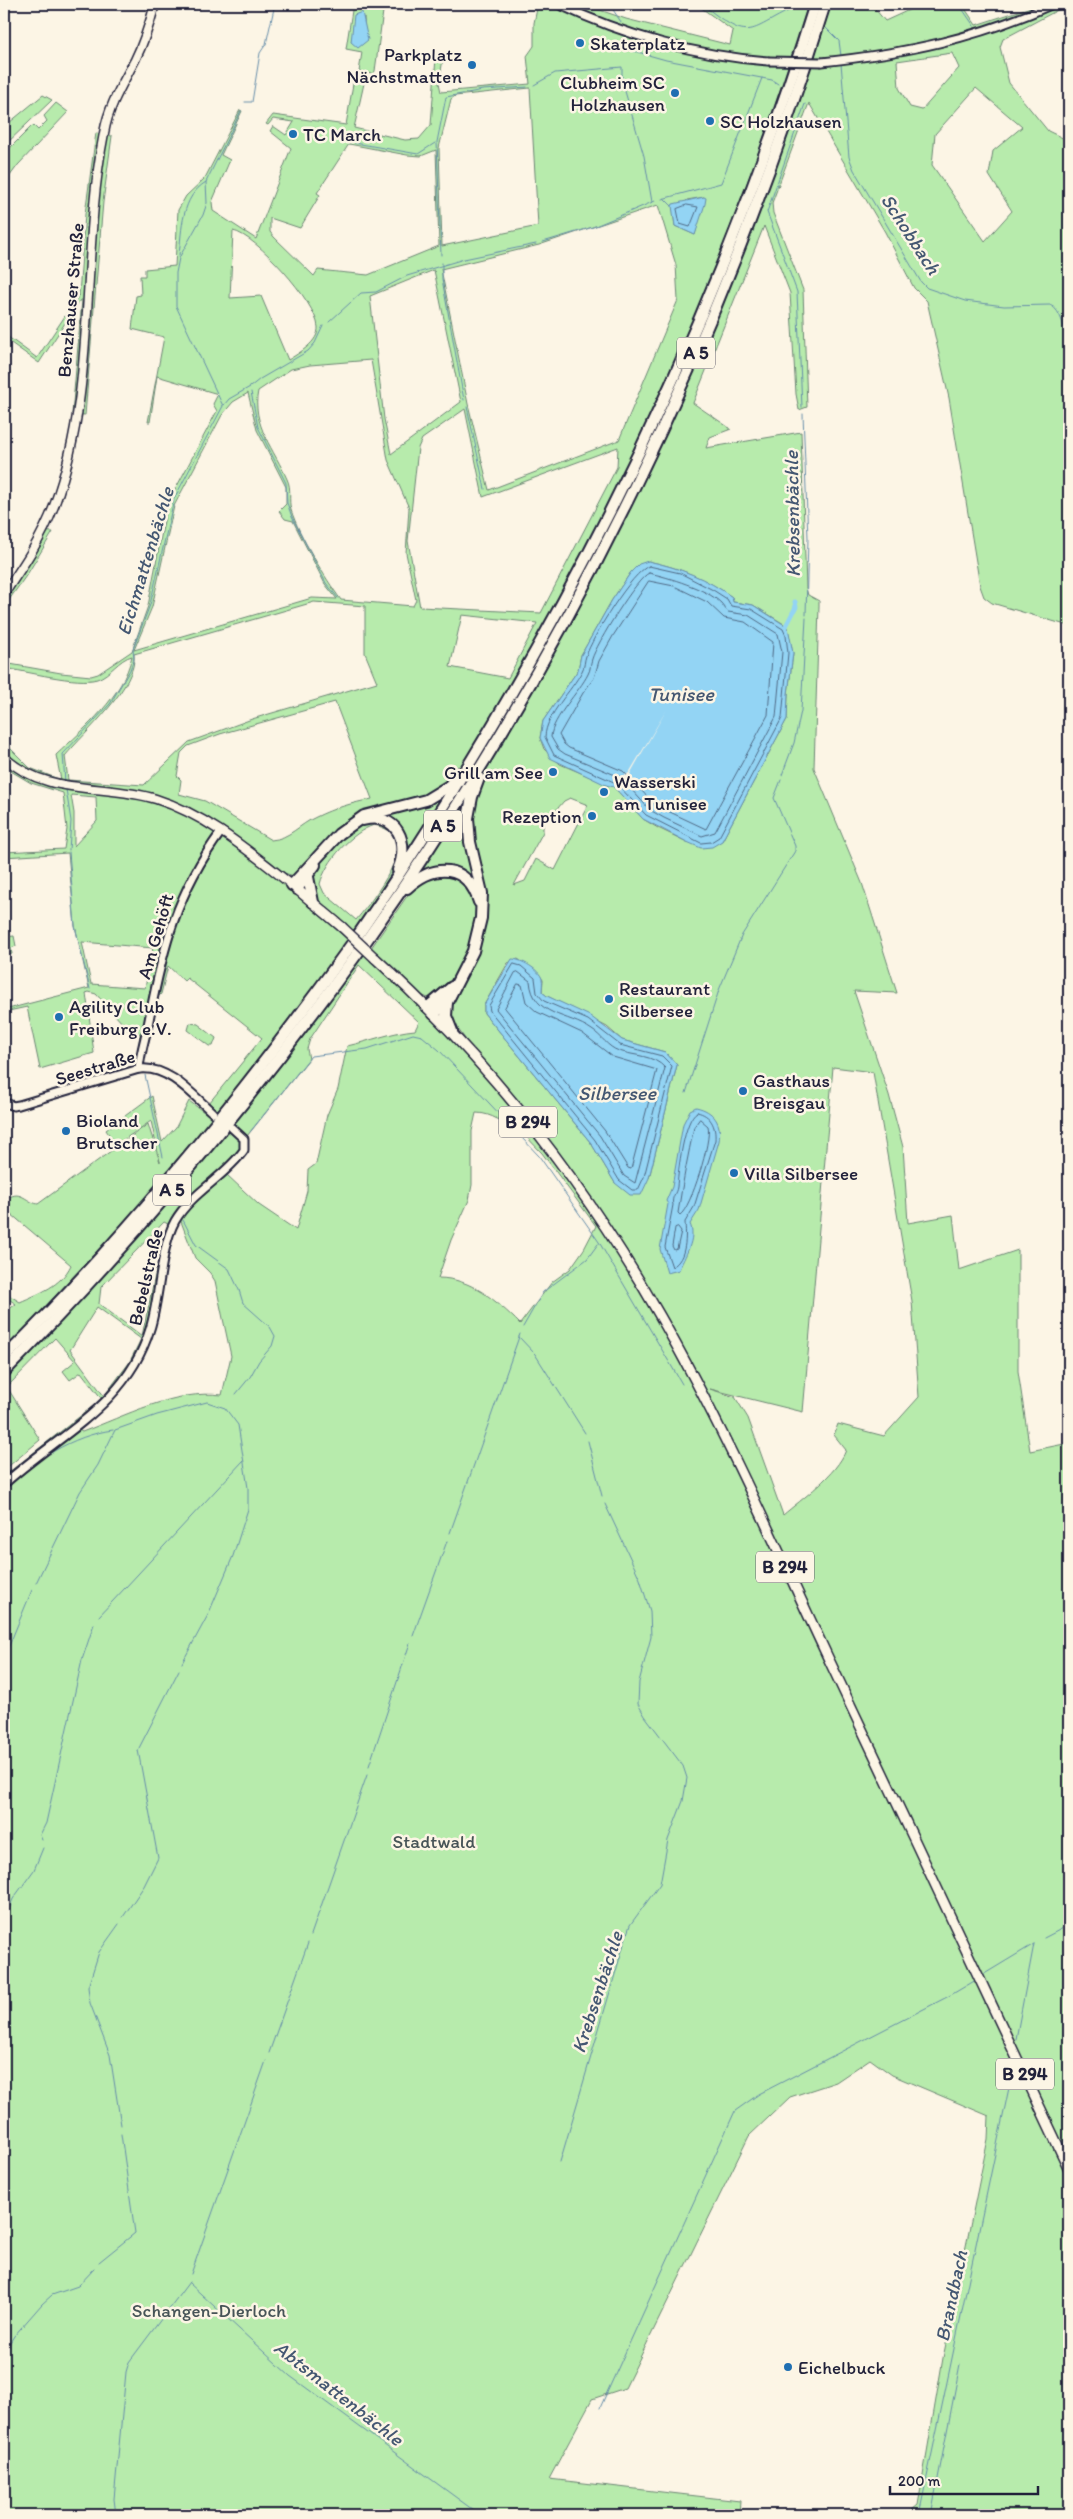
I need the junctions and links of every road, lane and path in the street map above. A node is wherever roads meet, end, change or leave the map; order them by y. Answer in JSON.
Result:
{"nodes":[{"id":1,"x":155,"y":4,"type":"edge"},
{"id":2,"x":558,"y":4,"type":"edge"},
{"id":3,"x":825,"y":4,"type":"edge"},
{"id":4,"x":1053,"y":4,"type":"edge"},
{"id":5,"x":815,"y":16,"type":"edge"},
{"id":6,"x":4,"y":594,"type":"edge"},
{"id":7,"x":489,"y":754,"type":"junction"},
{"id":8,"x":4,"y":757,"type":"edge"},
{"id":9,"x":474,"y":760,"type":"junction"},
{"id":10,"x":354,"y":822,"type":"junction"},
{"id":11,"x":221,"y":832,"type":"junction"},
{"id":12,"x":319,"y":857,"type":"junction"},
{"id":13,"x":308,"y":877,"type":"junction"},
{"id":14,"x":295,"y":887,"type":"junction"},
{"id":15,"x":391,"y":888,"type":"junction"},
{"id":16,"x":396,"y":898,"type":"junction"},
{"id":17,"x":313,"y":902,"type":"junction"},
{"id":18,"x":481,"y":910,"type":"junction"},
{"id":19,"x":453,"y":986,"type":"junction"},
{"id":20,"x":447,"y":1002,"type":"junction"},
{"id":21,"x":431,"y":1011,"type":"junction"},
{"id":22,"x":452,"y":1031,"type":"junction"},
{"id":23,"x":143,"y":1068,"type":"junction"},
{"id":24,"x":4,"y":1102,"type":"edge"},
{"id":25,"x":213,"y":1113,"type":"dead end"},
{"id":26,"x":232,"y":1128,"type":"dead end"},
{"id":27,"x":4,"y":1358,"type":"edge"},
{"id":28,"x":4,"y":1372,"type":"edge"},
{"id":29,"x":4,"y":1484,"type":"edge"},
{"id":30,"x":1069,"y":2169,"type":"edge"}],
"edges":[{"from":1,"to":6,"type":"main road","name":"Benzhauser Straße"},
{"from":2,"to":4,"type":"street","bridge":true},
{"from":3,"to":5,"type":"highway","number":"A 5"},
{"from":5,"to":7,"type":"highway","number":"A 5"},
{"from":5,"to":9,"type":"highway","number":"A 5"},
{"from":7,"to":16,"type":"highway","number":"A 5"},
{"from":7,"to":18,"type":"highway","number":"A 5"},
{"from":8,"to":11,"type":"main road"},
{"from":9,"to":10,"type":"highway"},
{"from":9,"to":15,"type":"highway","number":"A 5"},
{"from":10,"to":12,"type":"highway"},
{"from":10,"to":15,"type":"highway","number":"A 5"},
{"from":11,"to":14,"type":"main road"},
{"from":11,"to":23,"type":"street","name":"Am Gehöft"},
{"from":12,"to":13,"type":"highway"},
{"from":12,"to":14,"type":"highway"},
{"from":13,"to":14,"type":"highway"},
{"from":13,"to":17,"type":"highway"},
{"from":14,"to":17,"type":"main road","number":"B 294"},
{"from":15,"to":16,"type":"highway","number":"A 5"},
{"from":16,"to":18,"type":"highway"},
{"from":17,"to":21,"type":"main road","number":"B 294","bridge":true},
{"from":18,"to":19,"type":"highway"},
{"from":19,"to":20,"type":"highway"},
{"from":19,"to":21,"type":"highway"},
{"from":20,"to":21,"type":"highway"},
{"from":20,"to":22,"type":"highway"},
{"from":21,"to":22,"type":"main road","number":"B 294"},
{"from":22,"to":30,"type":"main road","number":"B 294"},
{"from":23,"to":24,"type":"street","name":"Seestraße"},
{"from":23,"to":25,"type":"street","name":"Seestraße"},
{"from":26,"to":29,"type":"street","name":"Bebelstraße"},
{"from":27,"to":28,"type":"highway","number":"A 5"}]}
